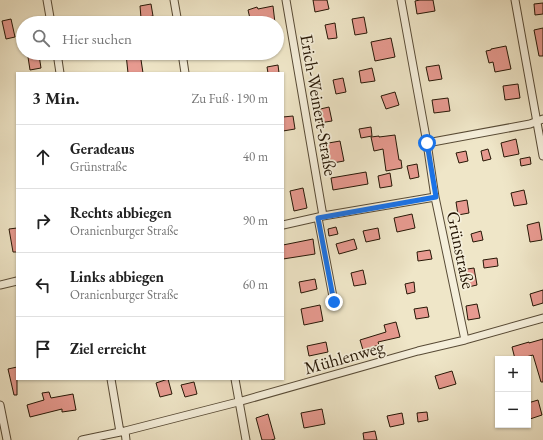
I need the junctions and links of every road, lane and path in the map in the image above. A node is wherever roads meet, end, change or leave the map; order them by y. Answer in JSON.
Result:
{"nodes":[{"id":1,"x":47,"y":0,"type":"edge"},
{"id":2,"x":174,"y":0,"type":"edge"},
{"id":3,"x":286,"y":0,"type":"edge"},
{"id":4,"x":401,"y":0,"type":"edge"},
{"id":5,"x":515,"y":0,"type":"edge"},
{"id":6,"x":50,"y":16,"type":"edge"},
{"id":7,"x":177,"y":16,"type":"edge"},
{"id":8,"x":57,"y":60,"type":"edge"},
{"id":9,"x":183,"y":60,"type":"edge"},
{"id":10,"x":60,"y":72,"type":"edge"},
{"id":11,"x":186,"y":72,"type":"edge"},
{"id":12,"x":540,"y":121,"type":"edge"},
{"id":13,"x":427,"y":143,"type":"junction"},
{"id":14,"x":543,"y":156,"type":"edge"},
{"id":15,"x":436,"y":197,"type":"junction"},
{"id":16,"x":321,"y":217,"type":"junction"},
{"id":17,"x":284,"y":225,"type":"edge"},
{"id":18,"x":16,"y":281,"type":"edge"},
{"id":19,"x":0,"y":285,"type":"edge"},
{"id":20,"x":334,"y":302,"type":"dead end"},
{"id":21,"x":543,"y":318,"type":"edge"},
{"id":22,"x":464,"y":340,"type":"junction"},
{"id":23,"x":111,"y":380,"type":"edge"},
{"id":24,"x":234,"y":380,"type":"edge"},
{"id":25,"x":238,"y":402,"type":"junction"},
{"id":26,"x":0,"y":404,"type":"edge"},
{"id":27,"x":122,"y":431,"type":"junction"},
{"id":28,"x":7,"y":440,"type":"edge"},
{"id":29,"x":82,"y":440,"type":"edge"},
{"id":30,"x":126,"y":440,"type":"edge"},
{"id":31,"x":246,"y":440,"type":"edge"}],
"edges":[{"from":1,"to":6,"type":"street"},
{"from":2,"to":7,"type":"street"},
{"from":3,"to":16,"type":"street","name":"Erich-Weinert-Straße"},
{"from":4,"to":13,"type":"street","name":"Grünstraße"},
{"from":5,"to":12,"type":"street"},
{"from":8,"to":10,"type":"street"},
{"from":9,"to":11,"type":"street"},
{"from":12,"to":13,"type":"street"},
{"from":12,"to":14,"type":"street"},
{"from":13,"to":15,"type":"street","name":"Grünstraße"},
{"from":15,"to":16,"type":"street"},
{"from":15,"to":22,"type":"street","name":"Grünstraße"},
{"from":16,"to":17,"type":"street"},
{"from":16,"to":20,"type":"street","name":"Erich-Weinert-Straße"},
{"from":18,"to":19,"type":"street"},
{"from":21,"to":22,"type":"street","name":"Mühlenweg"},
{"from":22,"to":25,"type":"street","name":"Mühlenweg"},
{"from":23,"to":27,"type":"street"},
{"from":24,"to":25,"type":"street"},
{"from":25,"to":27,"type":"street","name":"Mühlenweg"},
{"from":25,"to":31,"type":"street"},
{"from":26,"to":28,"type":"street"},
{"from":27,"to":29,"type":"street","name":"Mühlenweg"},
{"from":27,"to":30,"type":"street"}]}
